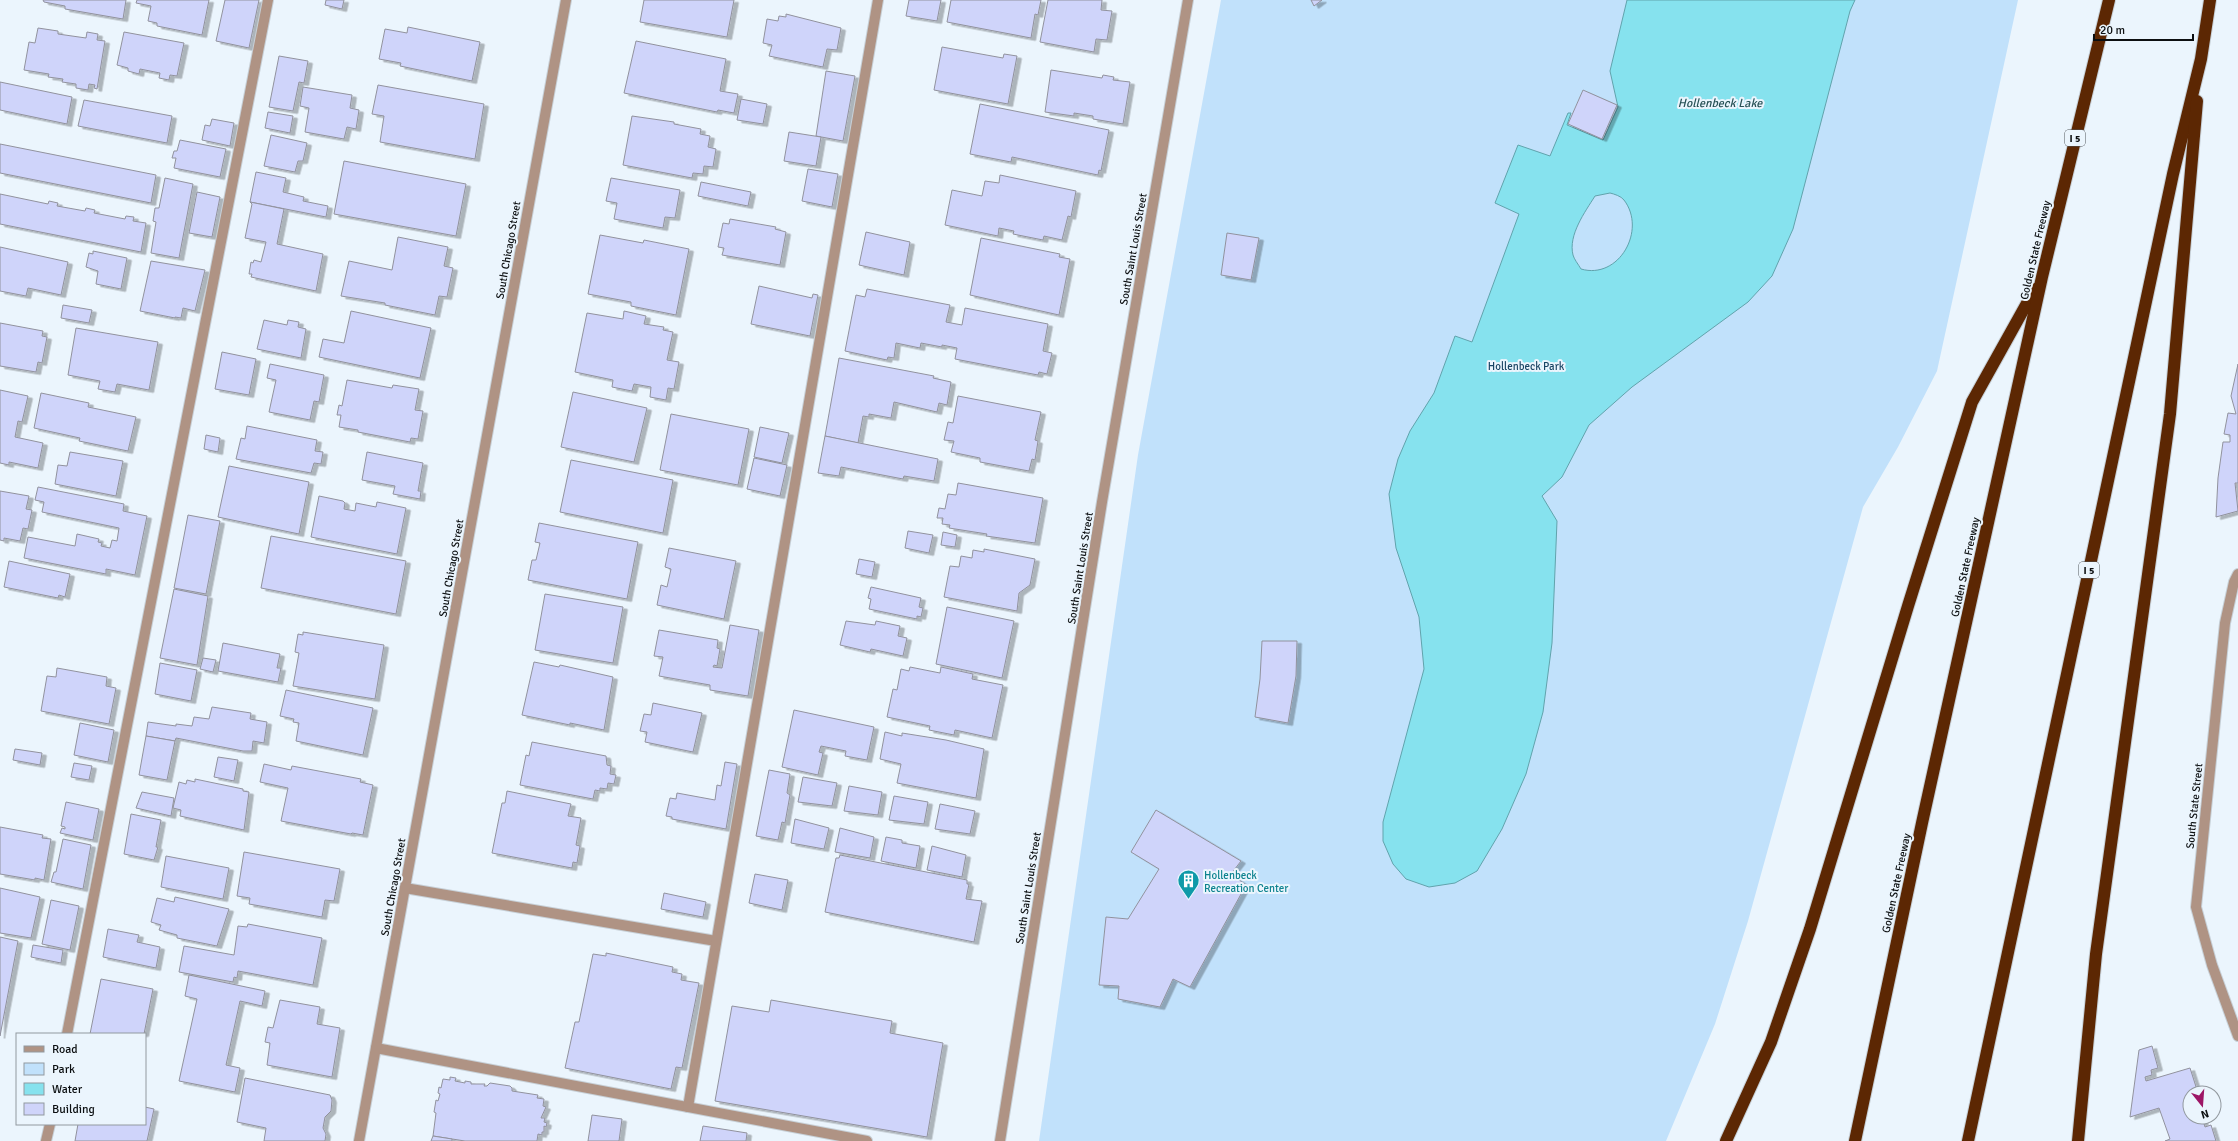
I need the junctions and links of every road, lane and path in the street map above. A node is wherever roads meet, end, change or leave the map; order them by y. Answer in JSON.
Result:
{"nodes":[{"id":1,"x":268,"y":0,"type":"edge"},
{"id":2,"x":566,"y":0,"type":"edge"},
{"id":3,"x":878,"y":0,"type":"edge"},
{"id":4,"x":1188,"y":0,"type":"edge"},
{"id":5,"x":2108,"y":0,"type":"edge"},
{"id":6,"x":2210,"y":0,"type":"edge"},
{"id":7,"x":2201,"y":60,"type":"junction"},
{"id":8,"x":2042,"y":277,"type":"junction"},
{"id":9,"x":2238,"y":574,"type":"edge"},
{"id":10,"x":405,"y":888,"type":"junction"},
{"id":11,"x":716,"y":941,"type":"junction"},
{"id":12,"x":67,"y":1033,"type":"edge"},
{"id":13,"x":2238,"y":1036,"type":"edge"},
{"id":14,"x":376,"y":1048,"type":"junction"},
{"id":15,"x":688,"y":1107,"type":"junction"},
{"id":16,"x":50,"y":1125,"type":"edge"},
{"id":17,"x":46,"y":1141,"type":"edge"},
{"id":18,"x":359,"y":1141,"type":"edge"},
{"id":19,"x":867,"y":1141,"type":"edge"},
{"id":20,"x":1000,"y":1141,"type":"edge"},
{"id":21,"x":1726,"y":1141,"type":"edge"},
{"id":22,"x":1855,"y":1141,"type":"edge"},
{"id":23,"x":1968,"y":1141,"type":"edge"},
{"id":24,"x":2078,"y":1141,"type":"edge"}],
"edges":[{"from":1,"to":12,"type":"street"},
{"from":2,"to":10,"type":"street","name":"South Chicago Street"},
{"from":3,"to":11,"type":"street"},
{"from":4,"to":20,"type":"street","name":"South Saint Louis Street"},
{"from":5,"to":8,"type":"highway","name":"Golden State Freeway","number":"I 5"},
{"from":6,"to":7,"type":"highway","number":"I 5"},
{"from":7,"to":23,"type":"highway","number":"I 5"},
{"from":7,"to":24,"type":"highway"},
{"from":8,"to":21,"type":"highway"},
{"from":8,"to":22,"type":"highway","name":"Golden State Freeway","number":"I 5"},
{"from":9,"to":13,"type":"street","name":"South State Street"},
{"from":10,"to":11,"type":"street"},
{"from":10,"to":14,"type":"street","name":"South Chicago Street"},
{"from":11,"to":15,"type":"street"},
{"from":14,"to":15,"type":"street"},
{"from":14,"to":18,"type":"street","name":"South Chicago Street"},
{"from":15,"to":19,"type":"street"},
{"from":16,"to":17,"type":"street"}]}
